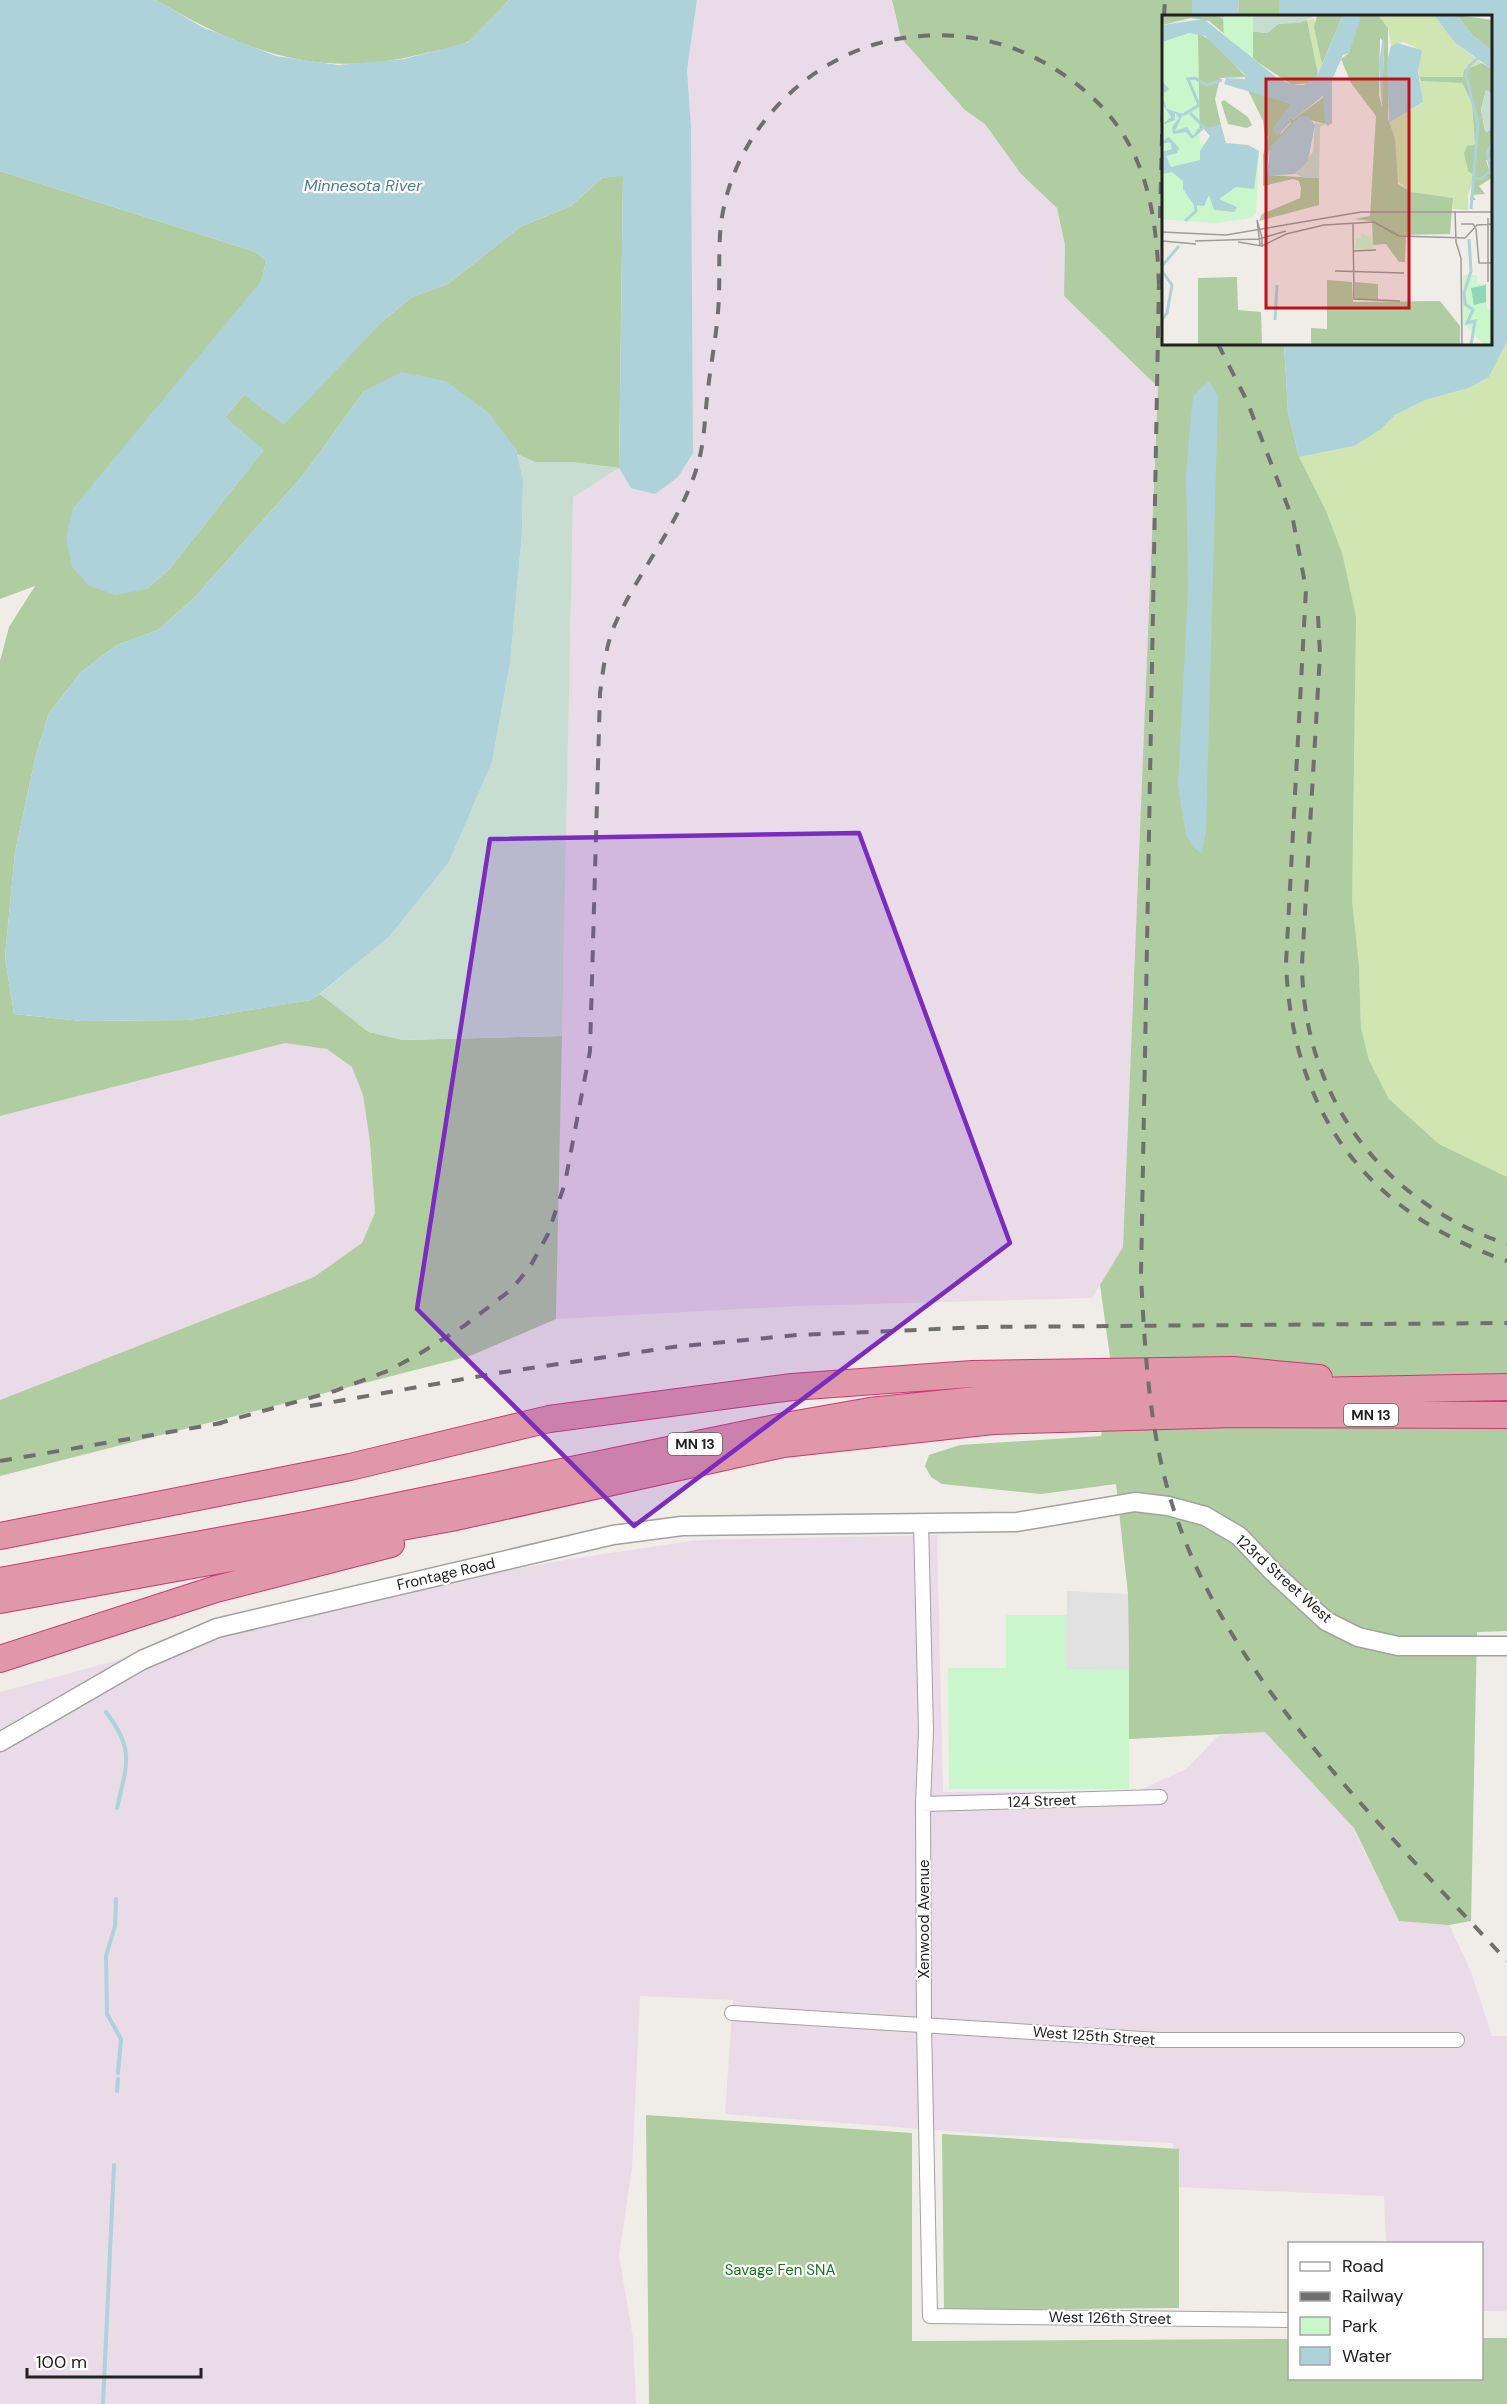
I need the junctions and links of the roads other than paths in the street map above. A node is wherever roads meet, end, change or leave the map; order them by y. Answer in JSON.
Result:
{"nodes":[{"id":1,"x":1507,"y":1387,"type":"edge"},
{"id":2,"x":1400,"y":1389,"type":"junction"},
{"id":3,"x":1507,"y":1415,"type":"edge"},
{"id":4,"x":517,"y":1503,"type":"junction"},
{"id":5,"x":921,"y":1522,"type":"junction"},
{"id":6,"x":0,"y":1536,"type":"edge"},
{"id":7,"x":0,"y":1581,"type":"edge"},
{"id":8,"x":0,"y":1600,"type":"edge"},
{"id":9,"x":1507,"y":1646,"type":"edge"},
{"id":10,"x":0,"y":1659,"type":"edge"},
{"id":11,"x":0,"y":1742,"type":"edge"},
{"id":12,"x":1160,"y":1797,"type":"dead end"},
{"id":13,"x":923,"y":1804,"type":"junction"},
{"id":14,"x":732,"y":2013,"type":"dead end"},
{"id":15,"x":924,"y":2025,"type":"junction"},
{"id":16,"x":1457,"y":2040,"type":"dead end"},
{"id":17,"x":930,"y":2316,"type":"joint"},
{"id":18,"x":1288,"y":2320,"type":"edge"}],
"edges":[{"from":1,"to":2,"type":"highway","number":"MN 13"},
{"from":2,"to":6,"type":"highway"},
{"from":2,"to":7,"type":"highway","number":"MN 13"},
{"from":3,"to":4,"type":"highway","number":"MN 13"},
{"from":4,"to":8,"type":"highway","number":"MN 13"},
{"from":4,"to":10,"type":"highway"},
{"from":5,"to":9,"type":"street","name":"123rd Street West"},
{"from":5,"to":11,"type":"street","name":"Frontage Road"},
{"from":5,"to":13,"type":"street","name":"Xenwood Avenue"},
{"from":12,"to":13,"type":"street","name":"124 Street"},
{"from":13,"to":15,"type":"street","name":"Xenwood Avenue"},
{"from":14,"to":15,"type":"street","name":"West 125th Street"},
{"from":15,"to":16,"type":"street","name":"West 125th Street"},
{"from":15,"to":17,"type":"street","name":"Xenwood Avenue"},
{"from":17,"to":18,"type":"street","name":"West 126th Street"}]}
